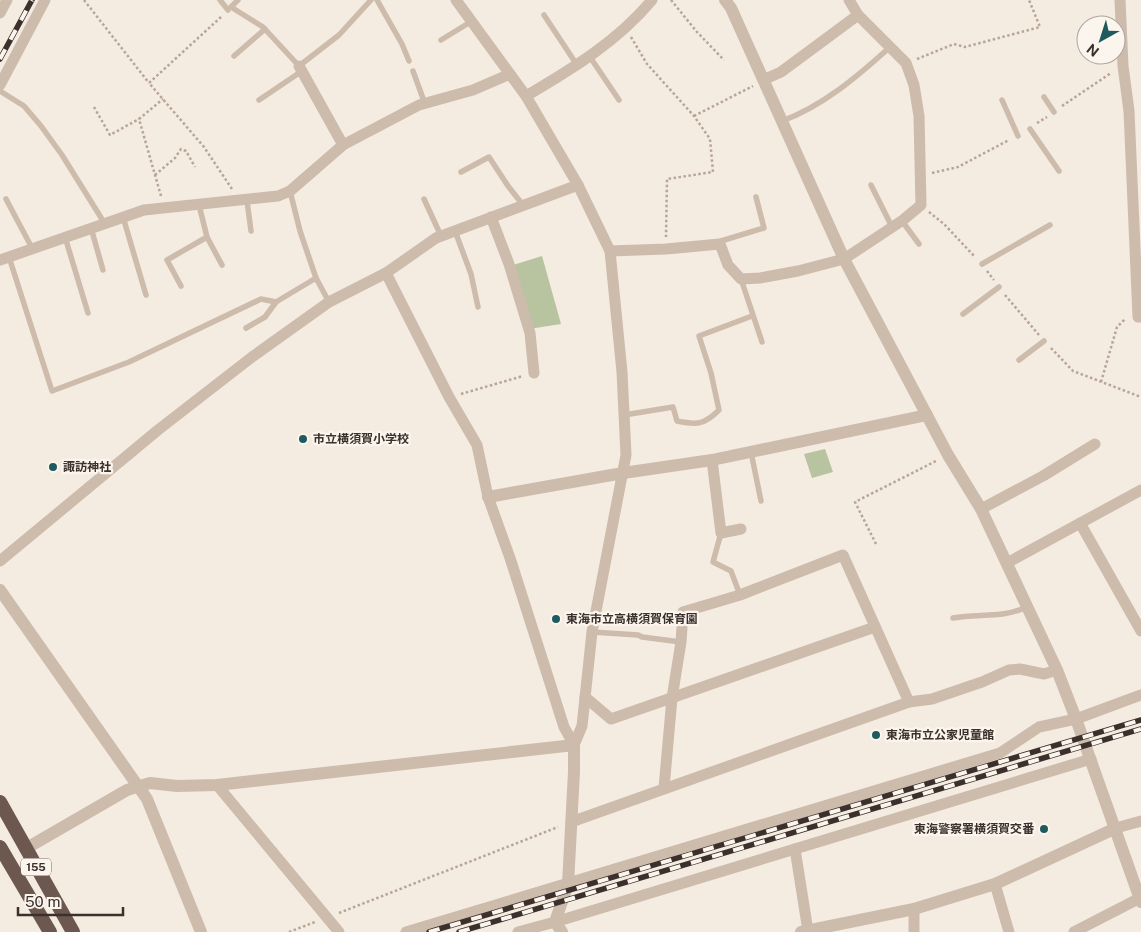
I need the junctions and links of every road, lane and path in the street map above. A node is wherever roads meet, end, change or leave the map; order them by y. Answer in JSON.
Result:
{"nodes":[{"id":1,"x":7,"y":0,"type":"edge"},
{"id":2,"x":46,"y":0,"type":"edge"},
{"id":3,"x":84,"y":0,"type":"edge"},
{"id":4,"x":220,"y":0,"type":"edge"},
{"id":5,"x":238,"y":0,"type":"edge"},
{"id":6,"x":371,"y":0,"type":"edge"},
{"id":7,"x":377,"y":0,"type":"edge"},
{"id":8,"x":456,"y":0,"type":"edge"},
{"id":9,"x":652,"y":0,"type":"edge"},
{"id":10,"x":671,"y":0,"type":"edge"},
{"id":11,"x":725,"y":0,"type":"edge"},
{"id":12,"x":850,"y":0,"type":"edge"},
{"id":13,"x":1029,"y":0,"type":"edge"},
{"id":14,"x":1120,"y":0,"type":"edge"},
{"id":15,"x":228,"y":10,"type":"joint"},
{"id":16,"x":0,"y":14,"type":"edge"},
{"id":17,"x":858,"y":15,"type":"junction"},
{"id":18,"x":544,"y":16,"type":"dead end"},
{"id":19,"x":472,"y":21,"type":"junction"},
{"id":20,"x":626,"y":28,"type":"junction"},
{"id":21,"x":265,"y":29,"type":"junction"},
{"id":22,"x":441,"y":40,"type":"dead end"},
{"id":23,"x":890,"y":47,"type":"junction"},
{"id":24,"x":234,"y":56,"type":"dead end"},
{"id":25,"x":590,"y":57,"type":"junction"},
{"id":26,"x":724,"y":60,"type":"dead end"},
{"id":27,"x":409,"y":61,"type":"dead end"},
{"id":28,"x":906,"y":63,"type":"junction"},
{"id":29,"x":577,"y":65,"type":"junction"},
{"id":30,"x":301,"y":68,"type":"junction"},
{"id":31,"x":413,"y":71,"type":"dead end"},
{"id":32,"x":510,"y":74,"type":"junction"},
{"id":33,"x":763,"y":80,"type":"junction"},
{"id":34,"x":149,"y":83,"type":"junction"},
{"id":35,"x":0,"y":85,"type":"edge"},
{"id":36,"x":0,"y":91,"type":"edge"},
{"id":37,"x":526,"y":96,"type":"junction"},
{"id":38,"x":1044,"y":97,"type":"dead end"},
{"id":39,"x":162,"y":99,"type":"junction"},
{"id":40,"x":259,"y":100,"type":"dead end"},
{"id":41,"x":619,"y":100,"type":"dead end"},
{"id":42,"x":1002,"y":100,"type":"dead end"},
{"id":43,"x":425,"y":104,"type":"junction"},
{"id":44,"x":94,"y":106,"type":"dead end"},
{"id":45,"x":1129,"y":111,"type":"junction"},
{"id":46,"x":1141,"y":111,"type":"edge"},
{"id":47,"x":1054,"y":112,"type":"dead end"},
{"id":48,"x":694,"y":116,"type":"junction"},
{"id":49,"x":139,"y":119,"type":"junction"},
{"id":50,"x":782,"y":121,"type":"junction"},
{"id":51,"x":1030,"y":129,"type":"dead end"},
{"id":52,"x":1018,"y":136,"type":"dead end"},
{"id":53,"x":343,"y":146,"type":"junction"},
{"id":54,"x":195,"y":167,"type":"dead end"},
{"id":55,"x":1059,"y":171,"type":"dead end"},
{"id":56,"x":461,"y":172,"type":"dead end"},
{"id":57,"x":155,"y":175,"type":"junction"},
{"id":58,"x":578,"y":185,"type":"junction"},
{"id":59,"x":871,"y":185,"type":"dead end"},
{"id":60,"x":290,"y":191,"type":"junction"},
{"id":61,"x":756,"y":198,"type":"dead end"},
{"id":62,"x":6,"y":199,"type":"dead end"},
{"id":63,"x":424,"y":199,"type":"dead end"},
{"id":64,"x":243,"y":201,"type":"junction"},
{"id":65,"x":523,"y":205,"type":"junction"},
{"id":66,"x":921,"y":205,"type":"junction"},
{"id":67,"x":199,"y":206,"type":"junction"},
{"id":68,"x":163,"y":208,"type":"junction"},
{"id":69,"x":122,"y":217,"type":"junction"},
{"id":70,"x":491,"y":217,"type":"junction"},
{"id":71,"x":105,"y":224,"type":"junction"},
{"id":72,"x":897,"y":224,"type":"junction"},
{"id":73,"x":1050,"y":225,"type":"dead end"},
{"id":74,"x":91,"y":228,"type":"junction"},
{"id":75,"x":455,"y":231,"type":"junction"},
{"id":76,"x":251,"y":232,"type":"dead end"},
{"id":77,"x":441,"y":236,"type":"junction"},
{"id":78,"x":65,"y":237,"type":"junction"},
{"id":79,"x":207,"y":237,"type":"junction"},
{"id":80,"x":720,"y":244,"type":"junction"},
{"id":81,"x":919,"y":244,"type":"dead end"},
{"id":82,"x":32,"y":248,"type":"junction"},
{"id":83,"x":666,"y":248,"type":"junction"},
{"id":84,"x":610,"y":251,"type":"junction"},
{"id":85,"x":4,"y":258,"type":"edge"},
{"id":86,"x":844,"y":258,"type":"junction"},
{"id":87,"x":982,"y":264,"type":"junction"},
{"id":88,"x":222,"y":265,"type":"dead end"},
{"id":89,"x":103,"y":270,"type":"dead end"},
{"id":90,"x":386,"y":273,"type":"junction"},
{"id":91,"x":316,"y":278,"type":"junction"},
{"id":92,"x":741,"y":279,"type":"junction"},
{"id":93,"x":181,"y":286,"type":"dead end"},
{"id":94,"x":999,"y":287,"type":"junction"},
{"id":95,"x":146,"y":295,"type":"dead end"},
{"id":96,"x":276,"y":302,"type":"junction"},
{"id":97,"x":329,"y":302,"type":"junction"},
{"id":98,"x":478,"y":307,"type":"dead end"},
{"id":99,"x":1139,"y":312,"type":"edge"},
{"id":100,"x":88,"y":313,"type":"dead end"},
{"id":101,"x":963,"y":314,"type":"dead end"},
{"id":102,"x":752,"y":316,"type":"junction"},
{"id":103,"x":246,"y":328,"type":"dead end"},
{"id":104,"x":1044,"y":341,"type":"junction"},
{"id":105,"x":762,"y":342,"type":"dead end"},
{"id":106,"x":1019,"y":360,"type":"dead end"},
{"id":107,"x":534,"y":373,"type":"joint"},
{"id":108,"x":1101,"y":382,"type":"junction"},
{"id":109,"x":449,"y":397,"type":"junction"},
{"id":110,"x":1141,"y":397,"type":"edge"},
{"id":111,"x":624,"y":415,"type":"junction"},
{"id":112,"x":927,"y":415,"type":"junction"},
{"id":113,"x":1095,"y":444,"type":"dead end"},
{"id":114,"x":751,"y":452,"type":"junction"},
{"id":115,"x":948,"y":454,"type":"junction"},
{"id":116,"x":712,"y":460,"type":"junction"},
{"id":117,"x":623,"y":473,"type":"junction"},
{"id":118,"x":1141,"y":490,"type":"edge"},
{"id":119,"x":488,"y":497,"type":"junction"},
{"id":120,"x":761,"y":501,"type":"dead end"},
{"id":121,"x":981,"y":509,"type":"junction"},
{"id":122,"x":1080,"y":523,"type":"junction"},
{"id":123,"x":741,"y":528,"type":"dead end"},
{"id":124,"x":721,"y":534,"type":"junction"},
{"id":125,"x":876,"y":544,"type":"dead end"},
{"id":126,"x":0,"y":561,"type":"edge"},
{"id":127,"x":1007,"y":563,"type":"junction"},
{"id":128,"x":0,"y":590,"type":"edge"},
{"id":129,"x":740,"y":595,"type":"junction"},
{"id":130,"x":1027,"y":607,"type":"junction"},
{"id":131,"x":953,"y":618,"type":"dead end"},
{"id":132,"x":875,"y":627,"type":"junction"},
{"id":133,"x":1141,"y":631,"type":"edge"},
{"id":134,"x":592,"y":632,"type":"junction"},
{"id":135,"x":680,"y":642,"type":"junction"},
{"id":136,"x":1057,"y":670,"type":"junction"},
{"id":137,"x":1141,"y":695,"type":"edge"},
{"id":138,"x":585,"y":697,"type":"junction"},
{"id":139,"x":672,"y":698,"type":"junction"},
{"id":140,"x":909,"y":702,"type":"junction"},
{"id":141,"x":1076,"y":719,"type":"junction"},
{"id":142,"x":574,"y":745,"type":"junction"},
{"id":143,"x":1091,"y":759,"type":"junction"},
{"id":144,"x":217,"y":785,"type":"junction"},
{"id":145,"x":138,"y":786,"type":"junction"},
{"id":146,"x":664,"y":788,"type":"junction"},
{"id":147,"x":0,"y":802,"type":"edge"},
{"id":148,"x":1141,"y":821,"type":"edge"},
{"id":149,"x":571,"y":822,"type":"junction"},
{"id":150,"x":1116,"y":828,"type":"junction"},
{"id":151,"x":0,"y":846,"type":"edge"},
{"id":152,"x":25,"y":849,"type":"junction"},
{"id":153,"x":795,"y":849,"type":"junction"},
{"id":154,"x":568,"y":884,"type":"junction"},
{"id":155,"x":996,"y":884,"type":"junction"},
{"id":156,"x":1140,"y":900,"type":"edge"},
{"id":157,"x":914,"y":909,"type":"junction"},
{"id":158,"x":327,"y":918,"type":"junction"},
{"id":159,"x":557,"y":929,"type":"edge"},
{"id":160,"x":804,"y":931,"type":"edge"},
{"id":161,"x":50,"y":932,"type":"edge"},
{"id":162,"x":73,"y":932,"type":"edge"},
{"id":163,"x":201,"y":932,"type":"edge"},
{"id":164,"x":289,"y":932,"type":"edge"},
{"id":165,"x":339,"y":932,"type":"edge"},
{"id":166,"x":406,"y":932,"type":"edge"},
{"id":167,"x":518,"y":932,"type":"edge"},
{"id":168,"x":914,"y":932,"type":"edge"},
{"id":169,"x":1009,"y":932,"type":"edge"},
{"id":170,"x":1074,"y":932,"type":"edge"}],
"edges":[{"from":1,"to":16,"type":"street"},
{"from":2,"to":35,"type":"street"},
{"from":3,"to":34,"type":"path"},
{"from":4,"to":15,"type":"lane"},
{"from":5,"to":21,"type":"lane"},
{"from":6,"to":30,"type":"lane"},
{"from":7,"to":27,"type":"lane"},
{"from":8,"to":19,"type":"street"},
{"from":9,"to":20,"type":"street"},
{"from":10,"to":26,"type":"path"},
{"from":11,"to":33,"type":"street"},
{"from":12,"to":17,"type":"street"},
{"from":13,"to":28,"type":"path"},
{"from":14,"to":45,"type":"street"},
{"from":15,"to":34,"type":"path"},
{"from":17,"to":23,"type":"street"},
{"from":17,"to":33,"type":"street"},
{"from":18,"to":29,"type":"lane"},
{"from":19,"to":22,"type":"lane"},
{"from":19,"to":32,"type":"street"},
{"from":20,"to":25,"type":"street"},
{"from":20,"to":48,"type":"path"},
{"from":21,"to":24,"type":"lane"},
{"from":21,"to":30,"type":"lane"},
{"from":23,"to":28,"type":"street"},
{"from":23,"to":50,"type":"lane"},
{"from":25,"to":29,"type":"street"},
{"from":25,"to":41,"type":"lane"},
{"from":28,"to":66,"type":"street"},
{"from":29,"to":37,"type":"street"},
{"from":30,"to":40,"type":"lane"},
{"from":30,"to":53,"type":"street"},
{"from":31,"to":43,"type":"lane"},
{"from":32,"to":37,"type":"street"},
{"from":32,"to":43,"type":"street"},
{"from":33,"to":48,"type":"path"},
{"from":33,"to":50,"type":"street"},
{"from":34,"to":39,"type":"path"},
{"from":36,"to":71,"type":"lane"},
{"from":37,"to":58,"type":"street"},
{"from":38,"to":47,"type":"lane"},
{"from":39,"to":49,"type":"path"},
{"from":39,"to":64,"type":"path"},
{"from":42,"to":52,"type":"lane"},
{"from":43,"to":53,"type":"street"},
{"from":44,"to":49,"type":"path"},
{"from":45,"to":46,"type":"street"},
{"from":45,"to":99,"type":"street"},
{"from":48,"to":83,"type":"path"},
{"from":49,"to":57,"type":"path"},
{"from":50,"to":86,"type":"street"},
{"from":51,"to":55,"type":"lane"},
{"from":53,"to":60,"type":"street"},
{"from":54,"to":57,"type":"path"},
{"from":56,"to":65,"type":"lane"},
{"from":57,"to":68,"type":"path"},
{"from":58,"to":65,"type":"street"},
{"from":58,"to":84,"type":"street"},
{"from":59,"to":72,"type":"lane"},
{"from":60,"to":64,"type":"street"},
{"from":60,"to":91,"type":"lane"},
{"from":61,"to":80,"type":"lane"},
{"from":62,"to":82,"type":"lane"},
{"from":63,"to":77,"type":"lane"},
{"from":64,"to":67,"type":"street"},
{"from":64,"to":76,"type":"lane"},
{"from":65,"to":70,"type":"street"},
{"from":66,"to":72,"type":"street"},
{"from":66,"to":87,"type":"path"},
{"from":67,"to":68,"type":"street"},
{"from":67,"to":79,"type":"lane"},
{"from":68,"to":69,"type":"street"},
{"from":69,"to":71,"type":"street"},
{"from":69,"to":95,"type":"lane"},
{"from":70,"to":75,"type":"street"},
{"from":70,"to":107,"type":"street"},
{"from":71,"to":74,"type":"street"},
{"from":72,"to":81,"type":"lane"},
{"from":72,"to":86,"type":"street"},
{"from":73,"to":87,"type":"lane"},
{"from":74,"to":78,"type":"street"},
{"from":74,"to":89,"type":"lane"},
{"from":75,"to":77,"type":"street"},
{"from":75,"to":98,"type":"lane"},
{"from":77,"to":90,"type":"street"},
{"from":78,"to":82,"type":"street"},
{"from":78,"to":100,"type":"lane"},
{"from":79,"to":88,"type":"lane"},
{"from":79,"to":93,"type":"lane"},
{"from":80,"to":83,"type":"street"},
{"from":80,"to":92,"type":"street"},
{"from":82,"to":85,"type":"street"},
{"from":83,"to":84,"type":"street"},
{"from":84,"to":111,"type":"street"},
{"from":85,"to":96,"type":"lane"},
{"from":86,"to":92,"type":"street"},
{"from":86,"to":112,"type":"street"},
{"from":87,"to":94,"type":"path"},
{"from":90,"to":97,"type":"street"},
{"from":90,"to":109,"type":"street"},
{"from":91,"to":96,"type":"lane"},
{"from":91,"to":97,"type":"lane"},
{"from":92,"to":102,"type":"lane"},
{"from":94,"to":101,"type":"lane"},
{"from":94,"to":104,"type":"path"},
{"from":96,"to":103,"type":"lane"},
{"from":97,"to":126,"type":"street"},
{"from":99,"to":108,"type":"path"},
{"from":102,"to":105,"type":"lane"},
{"from":102,"to":111,"type":"lane"},
{"from":104,"to":106,"type":"lane"},
{"from":104,"to":108,"type":"path"},
{"from":107,"to":109,"type":"path"},
{"from":108,"to":110,"type":"path"},
{"from":109,"to":119,"type":"street"},
{"from":111,"to":117,"type":"street"},
{"from":112,"to":114,"type":"street"},
{"from":112,"to":115,"type":"street"},
{"from":113,"to":121,"type":"street"},
{"from":114,"to":116,"type":"street"},
{"from":114,"to":120,"type":"lane"},
{"from":115,"to":121,"type":"street"},
{"from":115,"to":125,"type":"path"},
{"from":116,"to":117,"type":"street"},
{"from":116,"to":124,"type":"street"},
{"from":117,"to":119,"type":"street"},
{"from":117,"to":134,"type":"street"},
{"from":118,"to":122,"type":"street"},
{"from":119,"to":142,"type":"street"},
{"from":121,"to":127,"type":"street"},
{"from":122,"to":127,"type":"street"},
{"from":122,"to":133,"type":"street"},
{"from":123,"to":124,"type":"street"},
{"from":124,"to":129,"type":"lane"},
{"from":127,"to":130,"type":"street"},
{"from":128,"to":145,"type":"street"},
{"from":129,"to":132,"type":"street"},
{"from":129,"to":135,"type":"street"},
{"from":130,"to":131,"type":"lane"},
{"from":130,"to":136,"type":"street"},
{"from":132,"to":139,"type":"street"},
{"from":132,"to":140,"type":"street"},
{"from":134,"to":135,"type":"lane"},
{"from":134,"to":138,"type":"street"},
{"from":135,"to":139,"type":"street"},
{"from":136,"to":140,"type":"street"},
{"from":136,"to":141,"type":"street"},
{"from":137,"to":141,"type":"street"},
{"from":138,"to":139,"type":"street"},
{"from":138,"to":142,"type":"street"},
{"from":139,"to":146,"type":"street"},
{"from":140,"to":146,"type":"street"},
{"from":141,"to":143,"type":"street"},
{"from":141,"to":154,"type":"street"},
{"from":142,"to":144,"type":"street"},
{"from":142,"to":149,"type":"street"},
{"from":143,"to":150,"type":"street"},
{"from":143,"to":153,"type":"street"},
{"from":144,"to":145,"type":"street"},
{"from":144,"to":158,"type":"street"},
{"from":145,"to":152,"type":"street"},
{"from":145,"to":163,"type":"street"},
{"from":146,"to":149,"type":"street"},
{"from":147,"to":152,"type":"highway","number":"155"},
{"from":148,"to":150,"type":"street"},
{"from":149,"to":154,"type":"street"},
{"from":149,"to":158,"type":"path"},
{"from":150,"to":155,"type":"street"},
{"from":150,"to":156,"type":"street"},
{"from":151,"to":161,"type":"highway","number":"155"},
{"from":152,"to":162,"type":"highway","number":"155"},
{"from":153,"to":159,"type":"street"},
{"from":153,"to":160,"type":"street"},
{"from":154,"to":159,"type":"street"},
{"from":154,"to":166,"type":"street"},
{"from":155,"to":157,"type":"street"},
{"from":155,"to":169,"type":"street"},
{"from":156,"to":170,"type":"street"},
{"from":157,"to":160,"type":"street"},
{"from":157,"to":168,"type":"street"},
{"from":158,"to":164,"type":"path"},
{"from":158,"to":165,"type":"street"},
{"from":159,"to":167,"type":"street"}]}
